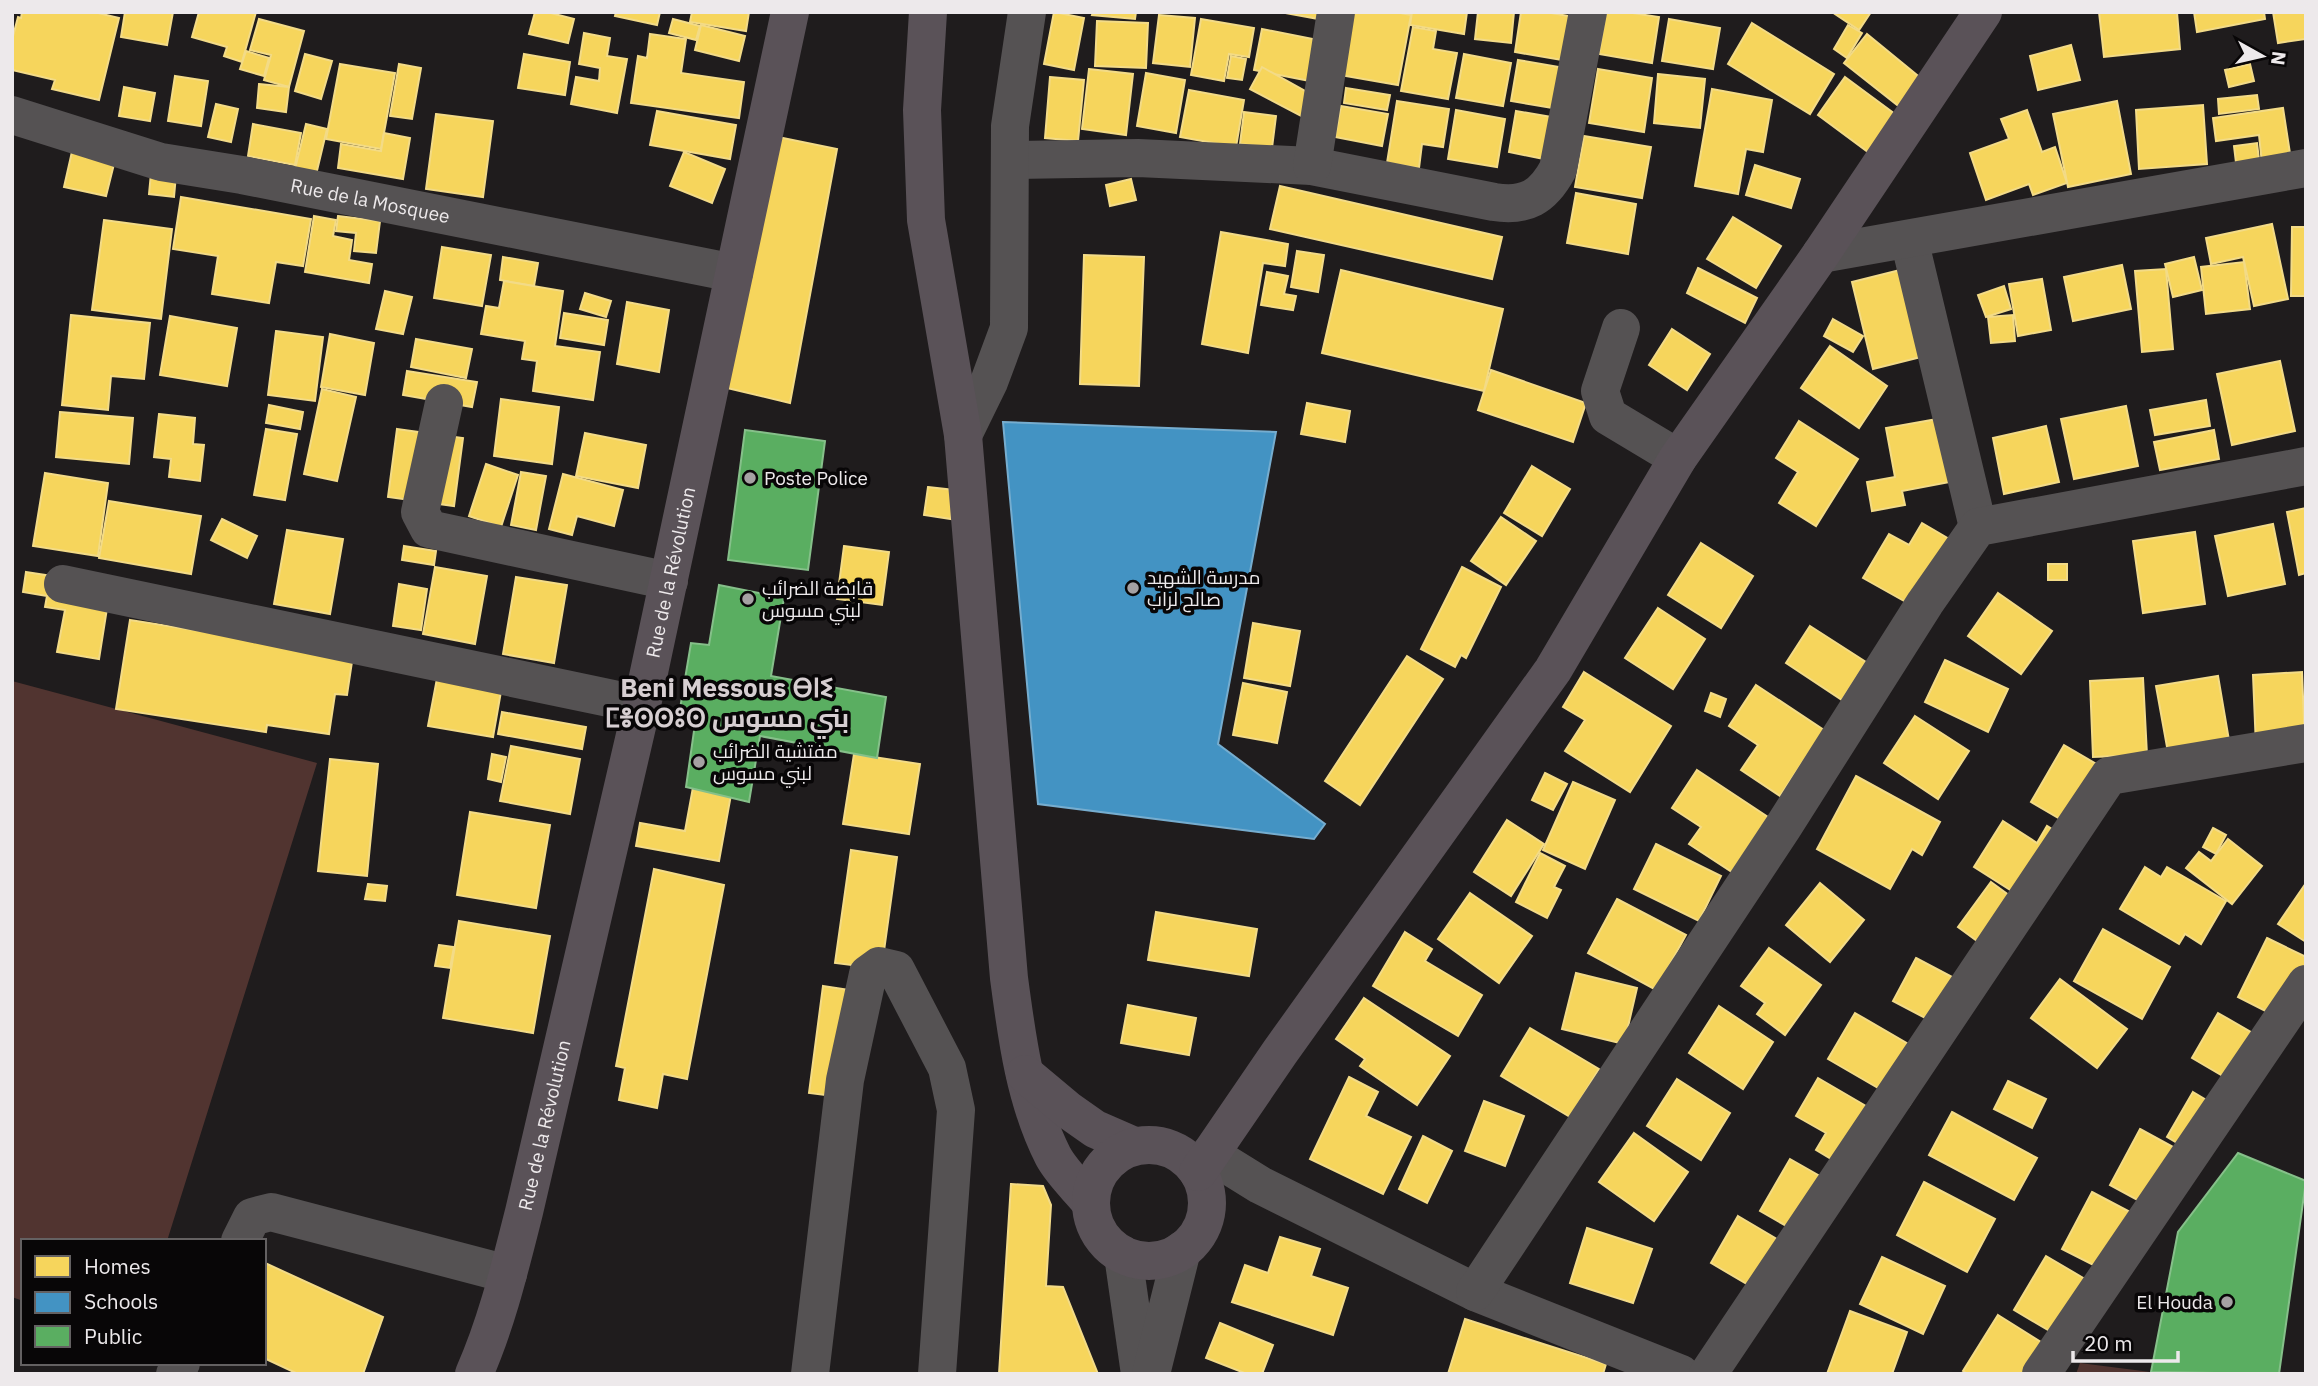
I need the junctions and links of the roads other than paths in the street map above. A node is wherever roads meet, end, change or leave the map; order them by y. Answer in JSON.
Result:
{"nodes":[{"id":1,"x":790,"y":12,"type":"edge"},
{"id":2,"x":928,"y":12,"type":"edge"},
{"id":3,"x":1027,"y":12,"type":"edge"},
{"id":4,"x":1336,"y":12,"type":"edge"},
{"id":5,"x":1588,"y":12,"type":"edge"},
{"id":6,"x":1983,"y":12,"type":"edge"},
{"id":7,"x":12,"y":115,"type":"edge"},
{"id":8,"x":1010,"y":160,"type":"junction"},
{"id":9,"x":1312,"y":166,"type":"junction"},
{"id":10,"x":2306,"y":168,"type":"edge"},
{"id":11,"x":1909,"y":239,"type":"junction"},
{"id":12,"x":1821,"y":254,"type":"junction"},
{"id":13,"x":734,"y":273,"type":"junction"},
{"id":14,"x":1621,"y":328,"type":"dead end"},
{"id":15,"x":444,"y":403,"type":"dead end"},
{"id":16,"x":964,"y":435,"type":"junction"},
{"id":17,"x":1678,"y":458,"type":"junction"},
{"id":18,"x":2306,"y":466,"type":"edge"},
{"id":19,"x":1978,"y":527,"type":"junction"},
{"id":20,"x":668,"y":581,"type":"junction"},
{"id":21,"x":63,"y":584,"type":"dead end"},
{"id":22,"x":642,"y":705,"type":"junction"},
{"id":23,"x":2306,"y":743,"type":"edge"},
{"id":24,"x":2306,"y":984,"type":"edge"},
{"id":25,"x":1025,"y":1074,"type":"junction"},
{"id":26,"x":1134,"y":1146,"type":"junction"},
{"id":27,"x":1204,"y":1163,"type":"junction"},
{"id":28,"x":1090,"y":1202,"type":"junction"},
{"id":29,"x":241,"y":1239,"type":"edge"},
{"id":30,"x":1182,"y":1250,"type":"junction"},
{"id":31,"x":1123,"y":1255,"type":"junction"},
{"id":32,"x":508,"y":1274,"type":"junction"},
{"id":33,"x":1475,"y":1292,"type":"junction"},
{"id":34,"x":474,"y":1374,"type":"edge"},
{"id":35,"x":810,"y":1374,"type":"edge"},
{"id":36,"x":937,"y":1374,"type":"edge"},
{"id":37,"x":1140,"y":1374,"type":"edge"},
{"id":38,"x":1151,"y":1374,"type":"edge"},
{"id":39,"x":1681,"y":1374,"type":"edge"},
{"id":40,"x":1707,"y":1374,"type":"edge"},
{"id":41,"x":2041,"y":1374,"type":"edge"}],
"edges":[{"from":1,"to":13,"type":"main road","name":"Rue de la Révolution"},
{"from":2,"to":16,"type":"main road"},
{"from":3,"to":8,"type":"street"},
{"from":4,"to":9,"type":"street"},
{"from":5,"to":9,"type":"street"},
{"from":6,"to":12,"type":"main road"},
{"from":7,"to":13,"type":"street","name":"Rue de la Mosquee"},
{"from":8,"to":9,"type":"street"},
{"from":8,"to":16,"type":"street"},
{"from":10,"to":11,"type":"street"},
{"from":11,"to":12,"type":"street"},
{"from":11,"to":19,"type":"street"},
{"from":12,"to":17,"type":"main road"},
{"from":13,"to":20,"type":"main road","name":"Rue de la Révolution"},
{"from":14,"to":17,"type":"street"},
{"from":15,"to":20,"type":"street"},
{"from":16,"to":25,"type":"main road"},
{"from":17,"to":27,"type":"main road"},
{"from":18,"to":19,"type":"street"},
{"from":19,"to":33,"type":"street"},
{"from":20,"to":22,"type":"main road","name":"Rue de la Révolution"},
{"from":21,"to":22,"type":"street"},
{"from":22,"to":32,"type":"main road","name":"Rue de la Révolution"},
{"from":23,"to":40,"type":"street"},
{"from":24,"to":41,"type":"street"},
{"from":25,"to":26,"type":"main road"},
{"from":25,"to":28,"type":"main road"},
{"from":26,"to":27,"type":"main road"},
{"from":26,"to":28,"type":"main road"},
{"from":27,"to":30,"type":"main road"},
{"from":27,"to":33,"type":"street"},
{"from":28,"to":31,"type":"main road"},
{"from":29,"to":32,"type":"street"},
{"from":30,"to":31,"type":"main road"},
{"from":30,"to":38,"type":"street"},
{"from":31,"to":37,"type":"street"},
{"from":32,"to":34,"type":"main road","name":"Rue de la Révolution"},
{"from":33,"to":39,"type":"street"},
{"from":35,"to":36,"type":"street"}]}
